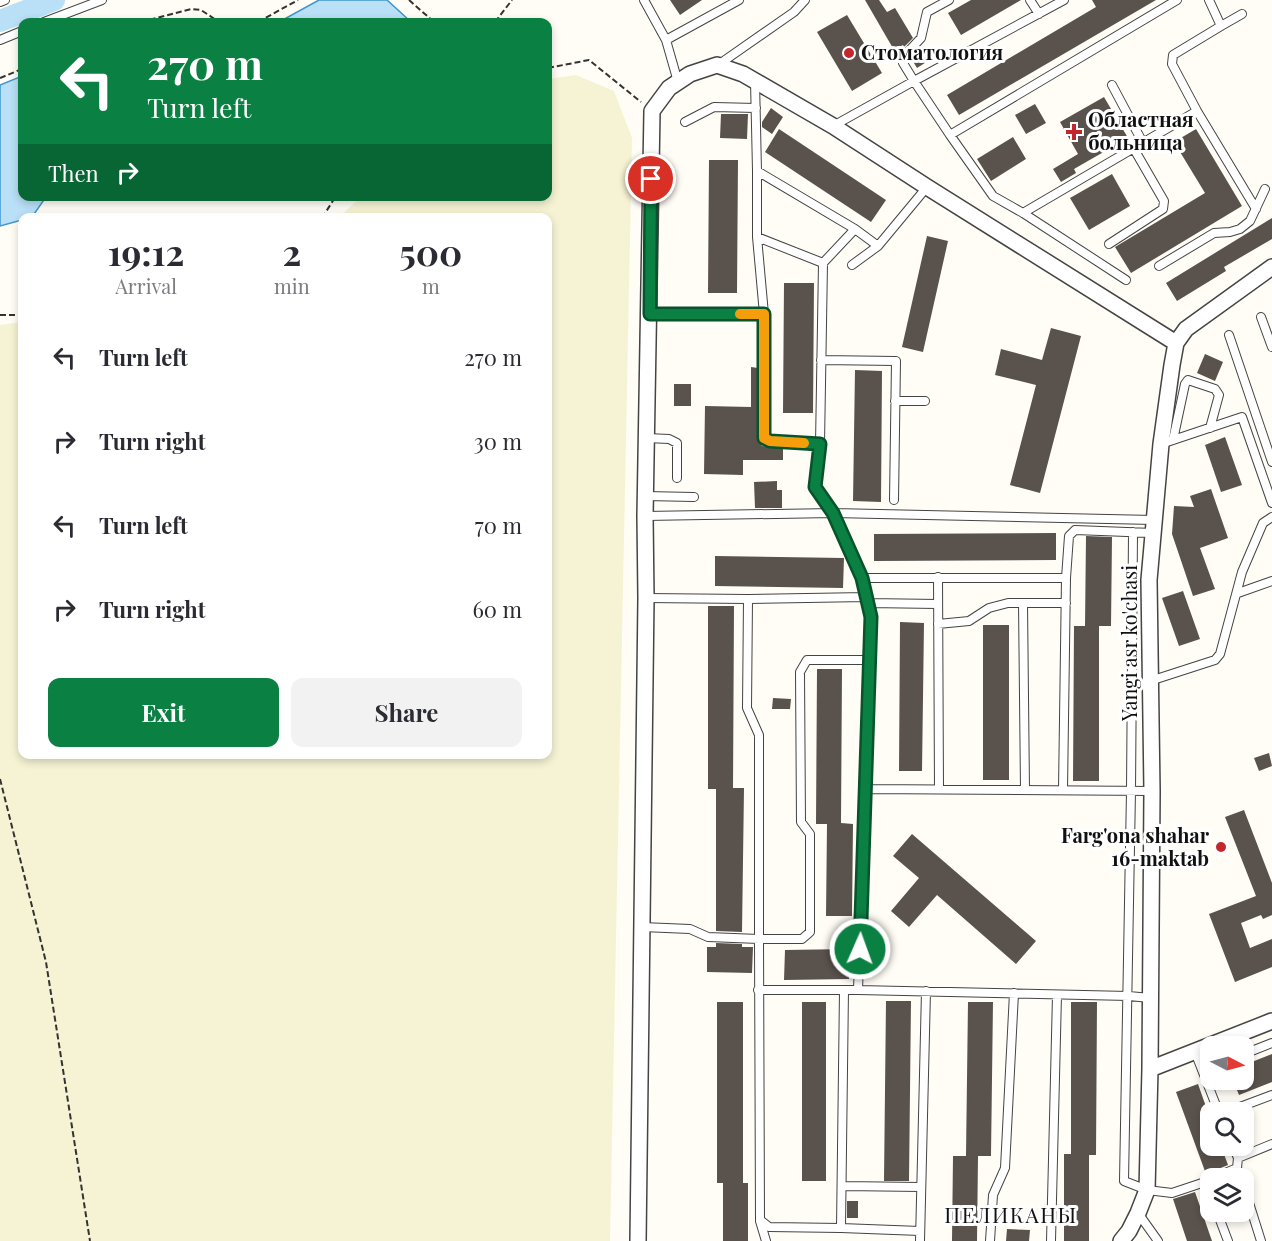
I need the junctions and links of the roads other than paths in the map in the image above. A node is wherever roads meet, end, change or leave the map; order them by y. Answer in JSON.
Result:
{"nodes":[{"id":1,"x":5,"y":0,"type":"edge"},
{"id":2,"x":102,"y":0,"type":"edge"},
{"id":3,"x":644,"y":0,"type":"edge"},
{"id":4,"x":738,"y":0,"type":"edge"},
{"id":5,"x":805,"y":0,"type":"edge"},
{"id":6,"x":949,"y":0,"type":"edge"},
{"id":7,"x":1030,"y":0,"type":"edge"},
{"id":8,"x":1064,"y":0,"type":"edge"},
{"id":9,"x":1177,"y":0,"type":"edge"},
{"id":10,"x":1209,"y":0,"type":"edge"},
{"id":11,"x":0,"y":2,"type":"edge"},
{"id":12,"x":1039,"y":14,"type":"junction"},
{"id":13,"x":1242,"y":14,"type":"dead end"},
{"id":14,"x":55,"y":18,"type":"edge"},
{"id":15,"x":1221,"y":26,"type":"junction"},
{"id":16,"x":18,"y":33,"type":"edge"},
{"id":17,"x":0,"y":40,"type":"edge"},
{"id":18,"x":666,"y":40,"type":"junction"},
{"id":19,"x":717,"y":65,"type":"junction"},
{"id":20,"x":755,"y":81,"type":"junction"},
{"id":21,"x":914,"y":81,"type":"junction"},
{"id":22,"x":678,"y":82,"type":"junction"},
{"id":23,"x":1112,"y":85,"type":"dead end"},
{"id":24,"x":756,"y":108,"type":"junction"},
{"id":25,"x":1197,"y":111,"type":"junction"},
{"id":26,"x":685,"y":122,"type":"dead end"},
{"id":27,"x":833,"y":126,"type":"junction"},
{"id":28,"x":950,"y":135,"type":"junction"},
{"id":29,"x":1143,"y":143,"type":"junction"},
{"id":30,"x":1134,"y":149,"type":"junction"},
{"id":31,"x":757,"y":171,"type":"junction"},
{"id":32,"x":927,"y":187,"type":"junction"},
{"id":33,"x":1266,"y":189,"type":"dead end"},
{"id":34,"x":1256,"y":209,"type":"junction"},
{"id":35,"x":1023,"y":213,"type":"junction"},
{"id":36,"x":855,"y":229,"type":"junction"},
{"id":37,"x":757,"y":237,"type":"junction"},
{"id":38,"x":1109,"y":244,"type":"dead end"},
{"id":39,"x":878,"y":246,"type":"junction"},
{"id":40,"x":823,"y":263,"type":"junction"},
{"id":41,"x":852,"y":265,"type":"dead end"},
{"id":42,"x":1159,"y":266,"type":"dead end"},
{"id":43,"x":1272,"y":267,"type":"edge"},
{"id":44,"x":1126,"y":280,"type":"dead end"},
{"id":45,"x":650,"y":314,"type":"junction"},
{"id":46,"x":764,"y":314,"type":"junction"},
{"id":47,"x":1261,"y":317,"type":"dead end"},
{"id":48,"x":1228,"y":335,"type":"dead end"},
{"id":49,"x":1176,"y":343,"type":"junction"},
{"id":50,"x":1272,"y":347,"type":"edge"},
{"id":51,"x":821,"y":360,"type":"junction"},
{"id":52,"x":896,"y":401,"type":"junction"},
{"id":53,"x":925,"y":401,"type":"dead end"},
{"id":54,"x":1210,"y":428,"type":"junction"},
{"id":55,"x":647,"y":438,"type":"junction"},
{"id":56,"x":1167,"y":442,"type":"junction"},
{"id":57,"x":820,"y":444,"type":"junction"},
{"id":58,"x":1272,"y":462,"type":"edge"},
{"id":59,"x":677,"y":478,"type":"dead end"},
{"id":60,"x":645,"y":496,"type":"junction"},
{"id":61,"x":694,"y":497,"type":"dead end"},
{"id":62,"x":894,"y":500,"type":"dead end"},
{"id":63,"x":1272,"y":503,"type":"edge"},
{"id":64,"x":833,"y":513,"type":"junction"},
{"id":65,"x":645,"y":516,"type":"junction"},
{"id":66,"x":1272,"y":517,"type":"edge"},
{"id":67,"x":1153,"y":526,"type":"junction"},
{"id":68,"x":1133,"y":532,"type":"junction"},
{"id":69,"x":938,"y":577,"type":"junction"},
{"id":70,"x":862,"y":578,"type":"junction"},
{"id":71,"x":1066,"y":578,"type":"junction"},
{"id":72,"x":1272,"y":581,"type":"edge"},
{"id":73,"x":1238,"y":593,"type":"junction"},
{"id":74,"x":646,"y":598,"type":"junction"},
{"id":75,"x":748,"y":599,"type":"junction"},
{"id":76,"x":867,"y":600,"type":"junction"},
{"id":77,"x":1023,"y":603,"type":"junction"},
{"id":78,"x":1066,"y":603,"type":"junction"},
{"id":79,"x":938,"y":604,"type":"junction"},
{"id":80,"x":938,"y":624,"type":"junction"},
{"id":81,"x":869,"y":660,"type":"junction"},
{"id":82,"x":1150,"y":681,"type":"junction"},
{"id":83,"x":865,"y":789,"type":"junction"},
{"id":84,"x":939,"y":789,"type":"junction"},
{"id":85,"x":1024,"y":790,"type":"junction"},
{"id":86,"x":1063,"y":790,"type":"junction"},
{"id":87,"x":1131,"y":791,"type":"junction"},
{"id":88,"x":1152,"y":791,"type":"junction"},
{"id":89,"x":642,"y":927,"type":"junction"},
{"id":90,"x":759,"y":939,"type":"junction"},
{"id":91,"x":758,"y":990,"type":"junction"},
{"id":92,"x":844,"y":990,"type":"junction"},
{"id":93,"x":858,"y":990,"type":"junction"},
{"id":94,"x":926,"y":991,"type":"junction"},
{"id":95,"x":1014,"y":993,"type":"junction"},
{"id":96,"x":1057,"y":995,"type":"junction"},
{"id":97,"x":1128,"y":996,"type":"junction"},
{"id":98,"x":1150,"y":998,"type":"junction"},
{"id":99,"x":1272,"y":1021,"type":"edge"},
{"id":100,"x":1272,"y":1043,"type":"edge"},
{"id":101,"x":1254,"y":1050,"type":"edge"},
{"id":102,"x":1195,"y":1052,"type":"junction"},
{"id":103,"x":1200,"y":1065,"type":"edge"},
{"id":104,"x":1150,"y":1069,"type":"junction"},
{"id":105,"x":1272,"y":1095,"type":"edge"},
{"id":106,"x":1253,"y":1102,"type":"edge"},
{"id":107,"x":1272,"y":1144,"type":"edge"},
{"id":108,"x":1238,"y":1158,"type":"joint"},
{"id":109,"x":1237,"y":1167,"type":"edge"},
{"id":110,"x":1200,"y":1183,"type":"edge"},
{"id":111,"x":842,"y":1186,"type":"junction"},
{"id":112,"x":921,"y":1187,"type":"junction"},
{"id":113,"x":1147,"y":1190,"type":"junction"},
{"id":114,"x":1138,"y":1213,"type":"junction"},
{"id":115,"x":1254,"y":1219,"type":"edge"},
{"id":116,"x":760,"y":1220,"type":"junction"},
{"id":117,"x":1221,"y":1222,"type":"edge"},
{"id":118,"x":842,"y":1228,"type":"junction"},
{"id":119,"x":920,"y":1231,"type":"junction"},
{"id":120,"x":638,"y":1241,"type":"edge"},
{"id":121,"x":766,"y":1241,"type":"edge"},
{"id":122,"x":920,"y":1241,"type":"edge"},
{"id":123,"x":990,"y":1241,"type":"edge"},
{"id":124,"x":1051,"y":1241,"type":"edge"},
{"id":125,"x":1121,"y":1241,"type":"edge"},
{"id":126,"x":1158,"y":1241,"type":"edge"},
{"id":127,"x":1228,"y":1241,"type":"edge"},
{"id":128,"x":1261,"y":1241,"type":"edge"}],
"edges":[{"from":1,"to":11,"type":"lane"},
{"from":2,"to":14,"type":"lane"},
{"from":3,"to":18,"type":"lane"},
{"from":4,"to":18,"type":"lane"},
{"from":5,"to":19,"type":"lane"},
{"from":6,"to":21,"type":"lane"},
{"from":7,"to":12,"type":"lane"},
{"from":8,"to":12,"type":"lane"},
{"from":9,"to":28,"type":"lane"},
{"from":10,"to":15,"type":"lane"},
{"from":12,"to":21,"type":"lane"},
{"from":13,"to":15,"type":"lane"},
{"from":15,"to":25,"type":"lane"},
{"from":16,"to":17,"type":"lane"},
{"from":18,"to":22,"type":"lane"},
{"from":19,"to":20,"type":"street"},
{"from":19,"to":22,"type":"street"},
{"from":20,"to":24,"type":"lane"},
{"from":20,"to":27,"type":"street"},
{"from":21,"to":27,"type":"lane"},
{"from":21,"to":28,"type":"lane"},
{"from":22,"to":45,"type":"street"},
{"from":23,"to":29,"type":"lane"},
{"from":24,"to":26,"type":"lane"},
{"from":24,"to":31,"type":"lane"},
{"from":25,"to":29,"type":"lane"},
{"from":25,"to":34,"type":"lane"},
{"from":27,"to":32,"type":"street"},
{"from":28,"to":35,"type":"lane"},
{"from":29,"to":30,"type":"lane"},
{"from":30,"to":35,"type":"lane"},
{"from":30,"to":38,"type":"lane"},
{"from":31,"to":36,"type":"lane"},
{"from":31,"to":37,"type":"lane"},
{"from":32,"to":39,"type":"lane"},
{"from":32,"to":49,"type":"street"},
{"from":33,"to":34,"type":"lane"},
{"from":34,"to":42,"type":"lane"},
{"from":35,"to":44,"type":"lane"},
{"from":36,"to":39,"type":"lane"},
{"from":36,"to":40,"type":"lane"},
{"from":37,"to":40,"type":"lane"},
{"from":37,"to":46,"type":"lane"},
{"from":39,"to":41,"type":"lane"},
{"from":40,"to":51,"type":"lane"},
{"from":43,"to":49,"type":"street"},
{"from":45,"to":46,"type":"lane"},
{"from":45,"to":55,"type":"street"},
{"from":46,"to":57,"type":"lane"},
{"from":47,"to":50,"type":"lane"},
{"from":48,"to":58,"type":"lane"},
{"from":49,"to":56,"type":"street","name":"Yangi asr ko'chasi"},
{"from":51,"to":52,"type":"lane"},
{"from":51,"to":57,"type":"lane"},
{"from":52,"to":53,"type":"lane"},
{"from":52,"to":62,"type":"lane"},
{"from":54,"to":56,"type":"lane"},
{"from":54,"to":56,"type":"lane"},
{"from":54,"to":63,"type":"lane"},
{"from":55,"to":59,"type":"lane"},
{"from":55,"to":60,"type":"street"},
{"from":56,"to":67,"type":"street","name":"Yangi asr ko'chasi"},
{"from":57,"to":64,"type":"lane"},
{"from":60,"to":61,"type":"lane"},
{"from":60,"to":65,"type":"street"},
{"from":64,"to":65,"type":"lane"},
{"from":64,"to":67,"type":"lane"},
{"from":64,"to":70,"type":"lane"},
{"from":65,"to":74,"type":"street"},
{"from":66,"to":73,"type":"lane"},
{"from":67,"to":68,"type":"lane"},
{"from":67,"to":82,"type":"street","name":"Yangi asr ko'chasi"},
{"from":68,"to":71,"type":"lane"},
{"from":68,"to":87,"type":"lane"},
{"from":69,"to":70,"type":"lane"},
{"from":69,"to":71,"type":"lane"},
{"from":69,"to":79,"type":"lane"},
{"from":70,"to":76,"type":"lane"},
{"from":71,"to":78,"type":"lane"},
{"from":72,"to":73,"type":"lane"},
{"from":73,"to":82,"type":"lane"},
{"from":74,"to":75,"type":"lane"},
{"from":74,"to":89,"type":"street"},
{"from":75,"to":76,"type":"lane"},
{"from":75,"to":90,"type":"lane"},
{"from":76,"to":79,"type":"lane"},
{"from":76,"to":81,"type":"lane"},
{"from":77,"to":78,"type":"lane"},
{"from":77,"to":80,"type":"lane"},
{"from":77,"to":85,"type":"lane"},
{"from":78,"to":86,"type":"lane"},
{"from":79,"to":80,"type":"lane"},
{"from":80,"to":84,"type":"lane"},
{"from":81,"to":83,"type":"lane"},
{"from":81,"to":90,"type":"lane"},
{"from":82,"to":88,"type":"street","name":"Yangi asr ko'chasi"},
{"from":83,"to":84,"type":"lane"},
{"from":83,"to":93,"type":"lane"},
{"from":84,"to":85,"type":"lane"},
{"from":85,"to":86,"type":"lane"},
{"from":86,"to":87,"type":"lane"},
{"from":87,"to":88,"type":"lane"},
{"from":87,"to":97,"type":"lane"},
{"from":88,"to":98,"type":"street","name":"Yangi asr ko'chasi"},
{"from":89,"to":90,"type":"lane"},
{"from":89,"to":120,"type":"street"},
{"from":90,"to":91,"type":"lane"},
{"from":91,"to":92,"type":"lane"},
{"from":91,"to":116,"type":"lane"},
{"from":92,"to":93,"type":"lane"},
{"from":92,"to":111,"type":"lane"},
{"from":93,"to":94,"type":"lane"},
{"from":94,"to":95,"type":"lane"},
{"from":94,"to":112,"type":"lane"},
{"from":95,"to":96,"type":"lane"},
{"from":95,"to":123,"type":"lane"},
{"from":96,"to":97,"type":"lane"},
{"from":96,"to":124,"type":"lane"},
{"from":97,"to":98,"type":"lane"},
{"from":97,"to":113,"type":"lane"},
{"from":98,"to":104,"type":"street","name":"Yangi asr ko'chasi"},
{"from":99,"to":102,"type":"street"},
{"from":100,"to":101,"type":"lane"},
{"from":102,"to":103,"type":"lane"},
{"from":102,"to":104,"type":"street"},
{"from":104,"to":113,"type":"street","name":"Yangi asr ko'chasi"},
{"from":105,"to":106,"type":"lane"},
{"from":107,"to":108,"type":"lane"},
{"from":108,"to":109,"type":"lane"},
{"from":110,"to":113,"type":"lane"},
{"from":111,"to":112,"type":"lane"},
{"from":111,"to":118,"type":"lane"},
{"from":112,"to":119,"type":"lane"},
{"from":113,"to":114,"type":"street","name":"Yangi asr ko'chasi"},
{"from":114,"to":125,"type":"street","name":"Yangi asr ko'chasi"},
{"from":114,"to":126,"type":"lane"},
{"from":115,"to":128,"type":"lane"},
{"from":116,"to":118,"type":"lane"},
{"from":116,"to":121,"type":"lane"},
{"from":117,"to":127,"type":"lane"},
{"from":118,"to":119,"type":"lane"},
{"from":119,"to":122,"type":"lane"}]}
